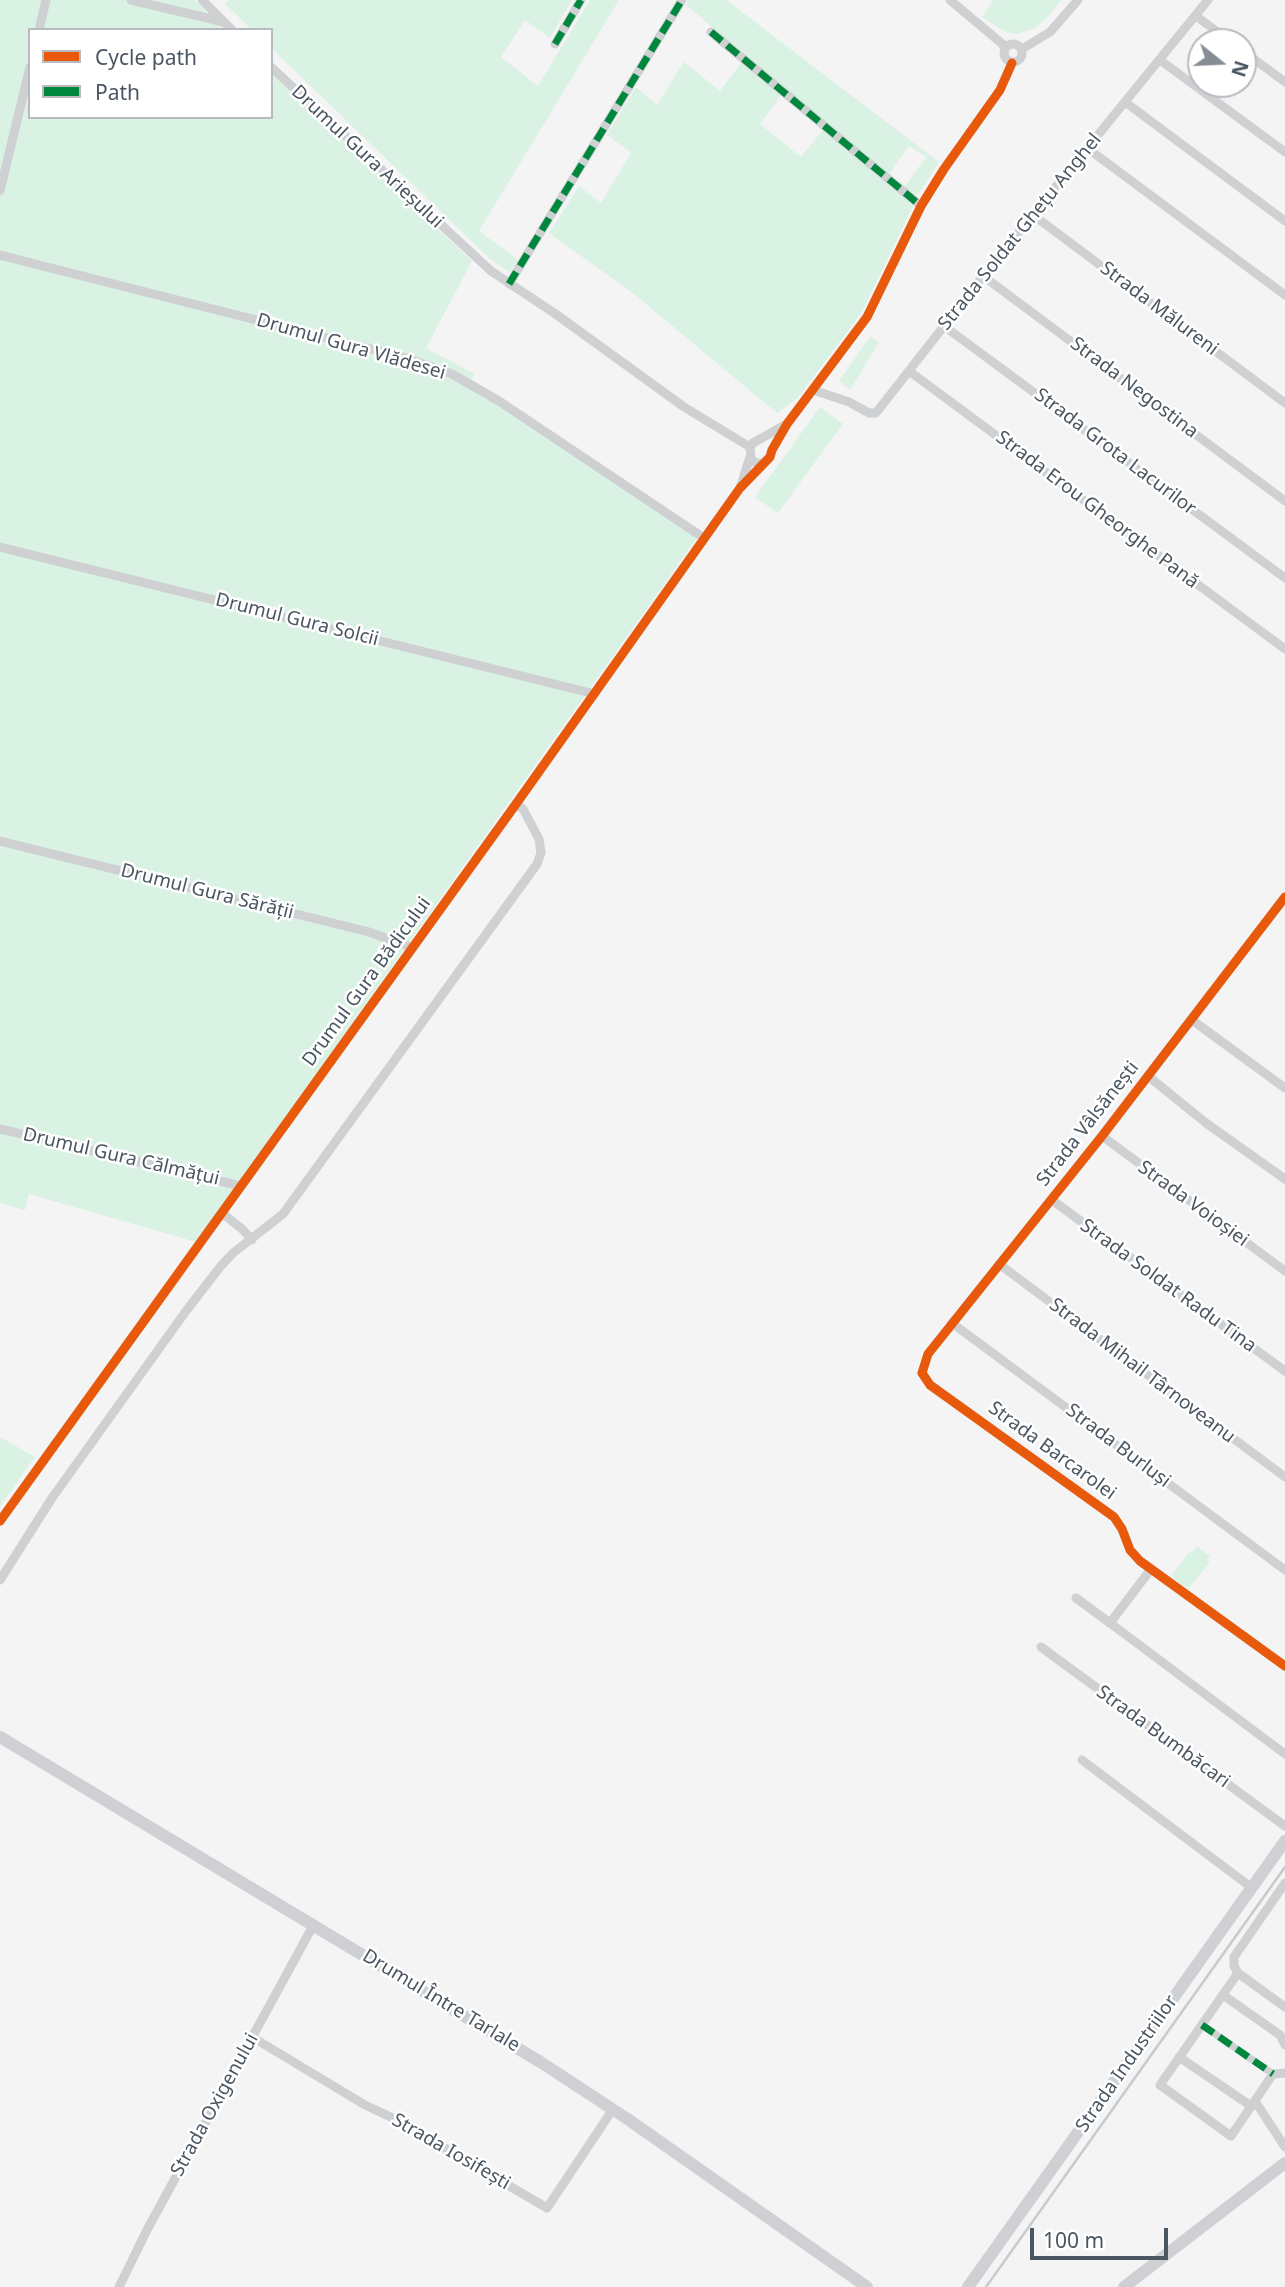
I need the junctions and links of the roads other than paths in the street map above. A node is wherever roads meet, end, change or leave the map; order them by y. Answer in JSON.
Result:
{"nodes":[{"id":1,"x":46,"y":0,"type":"edge"},
{"id":2,"x":131,"y":0,"type":"edge"},
{"id":3,"x":202,"y":0,"type":"edge"},
{"id":4,"x":581,"y":0,"type":"edge"},
{"id":5,"x":682,"y":0,"type":"edge"},
{"id":6,"x":950,"y":0,"type":"edge"},
{"id":7,"x":1078,"y":0,"type":"edge"},
{"id":8,"x":1208,"y":0,"type":"edge"},
{"id":9,"x":213,"y":4,"type":"edge"},
{"id":10,"x":1196,"y":16,"type":"junction"},
{"id":11,"x":203,"y":17,"type":"junction"},
{"id":12,"x":224,"y":22,"type":"junction"},
{"id":13,"x":39,"y":28,"type":"edge"},
{"id":14,"x":230,"y":28,"type":"edge"},
{"id":15,"x":1212,"y":28,"type":"edge"},
{"id":16,"x":711,"y":32,"type":"dead end"},
{"id":17,"x":555,"y":44,"type":"dead end"},
{"id":18,"x":1006,"y":47,"type":"junction"},
{"id":19,"x":1022,"y":49,"type":"junction"},
{"id":20,"x":1160,"y":60,"type":"junction"},
{"id":21,"x":1257,"y":61,"type":"edge"},
{"id":22,"x":1012,"y":63,"type":"junction"},
{"id":23,"x":273,"y":69,"type":"edge"},
{"id":24,"x":28,"y":75,"type":"edge"},
{"id":25,"x":1285,"y":82,"type":"edge"},
{"id":26,"x":1125,"y":102,"type":"junction"},
{"id":27,"x":1087,"y":148,"type":"junction"},
{"id":28,"x":1285,"y":152,"type":"edge"},
{"id":29,"x":0,"y":191,"type":"edge"},
{"id":30,"x":921,"y":206,"type":"junction"},
{"id":31,"x":1032,"y":215,"type":"junction"},
{"id":32,"x":1285,"y":221,"type":"edge"},
{"id":33,"x":0,"y":255,"type":"edge"},
{"id":34,"x":983,"y":276,"type":"junction"},
{"id":35,"x":509,"y":284,"type":"junction"},
{"id":36,"x":1285,"y":295,"type":"edge"},
{"id":37,"x":944,"y":326,"type":"junction"},
{"id":38,"x":909,"y":371,"type":"junction"},
{"id":39,"x":813,"y":390,"type":"junction"},
{"id":40,"x":1285,"y":403,"type":"edge"},
{"id":41,"x":787,"y":424,"type":"junction"},
{"id":42,"x":761,"y":440,"type":"junction"},
{"id":43,"x":772,"y":450,"type":"junction"},
{"id":44,"x":750,"y":452,"type":"junction"},
{"id":45,"x":763,"y":463,"type":"junction"},
{"id":46,"x":740,"y":488,"type":"junction"},
{"id":47,"x":1285,"y":500,"type":"edge"},
{"id":48,"x":704,"y":538,"type":"junction"},
{"id":49,"x":0,"y":547,"type":"edge"},
{"id":50,"x":1285,"y":578,"type":"edge"},
{"id":51,"x":1285,"y":649,"type":"edge"},
{"id":52,"x":595,"y":694,"type":"junction"},
{"id":53,"x":516,"y":804,"type":"junction"},
{"id":54,"x":0,"y":841,"type":"edge"},
{"id":55,"x":1285,"y":897,"type":"edge"},
{"id":56,"x":412,"y":948,"type":"junction"},
{"id":57,"x":1192,"y":1020,"type":"junction"},
{"id":58,"x":1149,"y":1076,"type":"junction"},
{"id":59,"x":1285,"y":1088,"type":"edge"},
{"id":60,"x":0,"y":1129,"type":"edge"},
{"id":61,"x":1102,"y":1136,"type":"junction"},
{"id":62,"x":1285,"y":1179,"type":"edge"},
{"id":63,"x":242,"y":1186,"type":"junction"},
{"id":64,"x":1052,"y":1200,"type":"junction"},
{"id":65,"x":222,"y":1213,"type":"junction"},
{"id":66,"x":252,"y":1240,"type":"junction"},
{"id":67,"x":999,"y":1264,"type":"junction"},
{"id":68,"x":1285,"y":1271,"type":"edge"},
{"id":69,"x":952,"y":1323,"type":"junction"},
{"id":70,"x":1285,"y":1371,"type":"edge"},
{"id":71,"x":922,"y":1373,"type":"joint"},
{"id":72,"x":1285,"y":1477,"type":"edge"},
{"id":73,"x":0,"y":1521,"type":"edge"},
{"id":74,"x":1151,"y":1569,"type":"junction"},
{"id":75,"x":1285,"y":1570,"type":"edge"},
{"id":76,"x":0,"y":1580,"type":"edge"},
{"id":77,"x":1076,"y":1598,"type":"dead end"},
{"id":78,"x":1110,"y":1623,"type":"junction"},
{"id":79,"x":1041,"y":1647,"type":"dead end"},
{"id":80,"x":1285,"y":1666,"type":"edge"},
{"id":81,"x":0,"y":1737,"type":"edge"},
{"id":82,"x":1285,"y":1754,"type":"edge"},
{"id":83,"x":1082,"y":1760,"type":"dead end"},
{"id":84,"x":1285,"y":1826,"type":"edge"},
{"id":85,"x":1285,"y":1841,"type":"edge"},
{"id":86,"x":1285,"y":1883,"type":"edge"},
{"id":87,"x":1252,"y":1888,"type":"junction"},
{"id":88,"x":314,"y":1924,"type":"junction"},
{"id":89,"x":1238,"y":1973,"type":"junction"},
{"id":90,"x":1223,"y":1995,"type":"junction"},
{"id":91,"x":1285,"y":2007,"type":"edge"},
{"id":92,"x":1202,"y":2025,"type":"junction"},
{"id":93,"x":252,"y":2037,"type":"junction"},
{"id":94,"x":1285,"y":2045,"type":"edge"},
{"id":95,"x":1179,"y":2057,"type":"junction"},
{"id":96,"x":1285,"y":2073,"type":"edge"},
{"id":97,"x":1273,"y":2074,"type":"junction"},
{"id":98,"x":1253,"y":2104,"type":"junction"},
{"id":99,"x":613,"y":2109,"type":"junction"},
{"id":100,"x":1285,"y":2147,"type":"edge"},
{"id":101,"x":1285,"y":2163,"type":"edge"},
{"id":102,"x":119,"y":2287,"type":"edge"},
{"id":103,"x":867,"y":2287,"type":"edge"},
{"id":104,"x":968,"y":2287,"type":"edge"},
{"id":105,"x":1124,"y":2287,"type":"edge"}],
"edges":[{"from":1,"to":13,"type":"street"},
{"from":2,"to":11,"type":"street"},
{"from":3,"to":9,"type":"street"},
{"from":4,"to":17,"type":"street"},
{"from":5,"to":35,"type":"street"},
{"from":6,"to":18,"type":"street"},
{"from":7,"to":19,"type":"street"},
{"from":8,"to":10,"type":"street","name":"Strada Soldat Ghețu Anghel"},
{"from":9,"to":11,"type":"street"},
{"from":9,"to":12,"type":"street"},
{"from":10,"to":15,"type":"street"},
{"from":10,"to":20,"type":"street","name":"Strada Soldat Ghețu Anghel"},
{"from":11,"to":12,"type":"street"},
{"from":12,"to":14,"type":"street"},
{"from":16,"to":30,"type":"street"},
{"from":18,"to":19,"type":"street"},
{"from":18,"to":22,"type":"street"},
{"from":19,"to":22,"type":"street"},
{"from":20,"to":26,"type":"street","name":"Strada Soldat Ghețu Anghel"},
{"from":20,"to":28,"type":"street"},
{"from":21,"to":25,"type":"street"},
{"from":22,"to":30,"type":"street"},
{"from":23,"to":35,"type":"street","name":"Drumul Gura Arieșului"},
{"from":24,"to":29,"type":"street"},
{"from":26,"to":27,"type":"street","name":"Strada Soldat Ghețu Anghel"},
{"from":26,"to":32,"type":"street"},
{"from":27,"to":31,"type":"street","name":"Strada Soldat Ghețu Anghel"},
{"from":27,"to":36,"type":"street"},
{"from":30,"to":39,"type":"street"},
{"from":31,"to":34,"type":"street","name":"Strada Soldat Ghețu Anghel"},
{"from":31,"to":40,"type":"street","name":"Strada Mălureni"},
{"from":33,"to":48,"type":"street","name":"Drumul Gura Vlădesei"},
{"from":34,"to":37,"type":"street","name":"Strada Soldat Ghețu Anghel"},
{"from":34,"to":47,"type":"street","name":"Strada Negostina"},
{"from":35,"to":44,"type":"street"},
{"from":37,"to":38,"type":"street","name":"Strada Soldat Ghețu Anghel"},
{"from":37,"to":50,"type":"street","name":"Strada Grota Lacurilor"},
{"from":38,"to":39,"type":"street","name":"Strada Soldat Ghețu Anghel"},
{"from":38,"to":51,"type":"street","name":"Strada Erou Gheorghe Pană"},
{"from":39,"to":41,"type":"street"},
{"from":41,"to":42,"type":"street"},
{"from":41,"to":43,"type":"street"},
{"from":42,"to":43,"type":"street"},
{"from":42,"to":44,"type":"street"},
{"from":43,"to":45,"type":"street"},
{"from":44,"to":45,"type":"street"},
{"from":44,"to":46,"type":"street"},
{"from":45,"to":46,"type":"street","name":"Drumul Gura Bădicului"},
{"from":46,"to":48,"type":"street","name":"Drumul Gura Bădicului"},
{"from":48,"to":52,"type":"street","name":"Drumul Gura Bădicului"},
{"from":49,"to":52,"type":"street","name":"Drumul Gura Solcii"},
{"from":52,"to":53,"type":"street","name":"Drumul Gura Bădicului"},
{"from":53,"to":56,"type":"street","name":"Drumul Gura Bădicului"},
{"from":53,"to":66,"type":"street"},
{"from":54,"to":56,"type":"street","name":"Drumul Gura Sărății"},
{"from":55,"to":57,"type":"street","name":"Strada Vâlsănești"},
{"from":56,"to":63,"type":"street","name":"Drumul Gura Bădicului"},
{"from":57,"to":58,"type":"street","name":"Strada Vâlsănești"},
{"from":57,"to":59,"type":"street"},
{"from":58,"to":61,"type":"street","name":"Strada Vâlsănești"},
{"from":58,"to":62,"type":"street"},
{"from":60,"to":63,"type":"street","name":"Drumul Gura Călmățui"},
{"from":61,"to":64,"type":"street","name":"Strada Vâlsănești"},
{"from":61,"to":68,"type":"street","name":"Strada Voioșiei"},
{"from":63,"to":65,"type":"street","name":"Drumul Gura Bădicului"},
{"from":64,"to":67,"type":"street","name":"Strada Vâlsănești"},
{"from":64,"to":70,"type":"street","name":"Strada Soldat Radu Tina"},
{"from":65,"to":66,"type":"street"},
{"from":65,"to":73,"type":"street","name":"Drumul Gura Bădicului"},
{"from":66,"to":76,"type":"street"},
{"from":67,"to":69,"type":"street","name":"Strada Vâlsănești"},
{"from":67,"to":72,"type":"street","name":"Strada Mihail Târnoveanu"},
{"from":69,"to":71,"type":"street","name":"Strada Vâlsănești"},
{"from":69,"to":75,"type":"street","name":"Strada Burluși"},
{"from":71,"to":74,"type":"street","name":"Strada Barcarolei"},
{"from":74,"to":78,"type":"street"},
{"from":74,"to":80,"type":"street","name":"Strada Barcarolei"},
{"from":77,"to":78,"type":"street"},
{"from":78,"to":82,"type":"street"},
{"from":79,"to":84,"type":"street","name":"Strada Bumbăcari"},
{"from":81,"to":88,"type":"main road","name":"Drumul Între Tarlale"},
{"from":83,"to":87,"type":"street"},
{"from":85,"to":87,"type":"main road","name":"Strada Industriilor"},
{"from":86,"to":89,"type":"street"},
{"from":87,"to":104,"type":"main road","name":"Strada Industriilor"},
{"from":88,"to":93,"type":"street","name":"Strada Oxigenului"},
{"from":88,"to":99,"type":"main road","name":"Drumul Între Tarlale"},
{"from":89,"to":90,"type":"street"},
{"from":89,"to":91,"type":"street"},
{"from":90,"to":92,"type":"street"},
{"from":90,"to":94,"type":"street"},
{"from":92,"to":95,"type":"street"},
{"from":92,"to":97,"type":"street"},
{"from":93,"to":99,"type":"street","name":"Strada Iosifești"},
{"from":93,"to":102,"type":"street","name":"Strada Oxigenului"},
{"from":95,"to":98,"type":"street"},
{"from":95,"to":98,"type":"street"},
{"from":96,"to":97,"type":"street"},
{"from":97,"to":98,"type":"street"},
{"from":98,"to":100,"type":"street"},
{"from":99,"to":103,"type":"main road","name":"Drumul Între Tarlale"},
{"from":101,"to":105,"type":"main road"}]}
